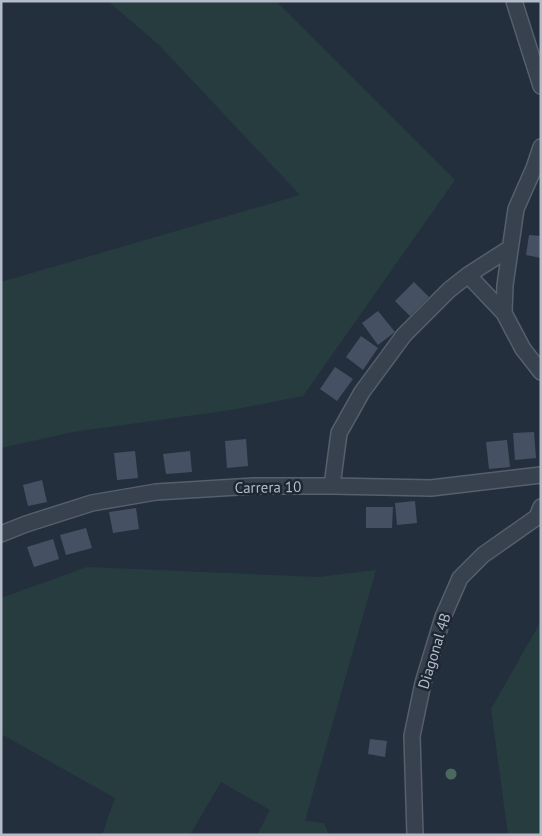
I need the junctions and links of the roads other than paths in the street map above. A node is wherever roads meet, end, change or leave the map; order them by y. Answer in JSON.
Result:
{"nodes":[{"id":1,"x":514,"y":1,"type":"edge"},
{"id":2,"x":541,"y":86,"type":"edge"},
{"id":3,"x":541,"y":147,"type":"edge"},
{"id":4,"x":510,"y":248,"type":"junction"},
{"id":5,"x":468,"y":275,"type":"junction"},
{"id":6,"x":504,"y":313,"type":"junction"},
{"id":7,"x":541,"y":372,"type":"edge"},
{"id":8,"x":541,"y":475,"type":"edge"},
{"id":9,"x":332,"y":486,"type":"junction"},
{"id":10,"x":540,"y":515,"type":"edge"},
{"id":11,"x":1,"y":534,"type":"edge"},
{"id":12,"x":415,"y":835,"type":"edge"}],
"edges":[{"from":1,"to":2,"type":"street"},
{"from":3,"to":4,"type":"street"},
{"from":4,"to":5,"type":"street"},
{"from":4,"to":6,"type":"street"},
{"from":5,"to":6,"type":"street"},
{"from":5,"to":9,"type":"street"},
{"from":6,"to":7,"type":"street"},
{"from":8,"to":9,"type":"street","name":"Carrera 10"},
{"from":9,"to":11,"type":"street","name":"Carrera 10"},
{"from":10,"to":12,"type":"street","name":"Diagonal 4B"}]}
